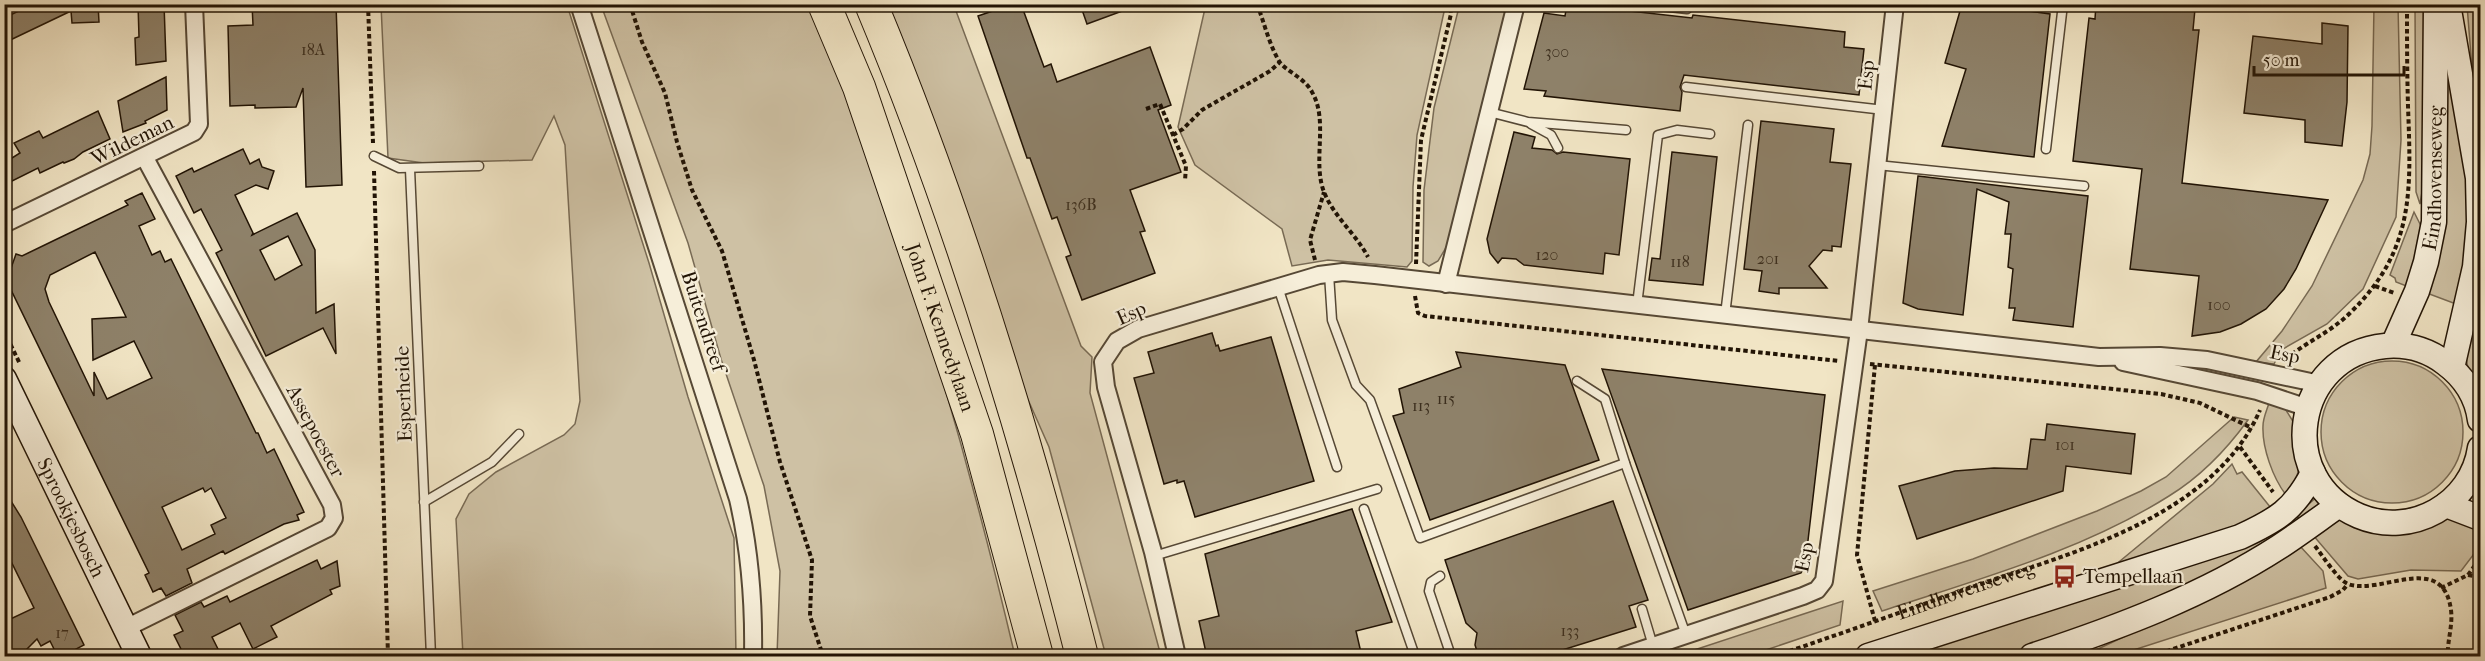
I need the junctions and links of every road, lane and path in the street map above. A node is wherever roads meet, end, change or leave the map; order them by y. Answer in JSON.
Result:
{"nodes":[{"id":1,"x":194,"y":4,"type":"edge"},
{"id":2,"x":368,"y":4,"type":"edge"},
{"id":3,"x":579,"y":4,"type":"edge"},
{"id":4,"x":630,"y":4,"type":"edge"},
{"id":5,"x":824,"y":4,"type":"edge"},
{"id":6,"x":871,"y":4,"type":"edge"},
{"id":7,"x":1257,"y":4,"type":"edge"},
{"id":8,"x":1516,"y":4,"type":"edge"},
{"id":9,"x":1642,"y":4,"type":"edge"},
{"id":10,"x":1895,"y":4,"type":"edge"},
{"id":11,"x":2063,"y":4,"type":"edge"},
{"id":12,"x":2407,"y":4,"type":"edge"},
{"id":13,"x":2436,"y":4,"type":"edge"},
{"id":14,"x":2448,"y":4,"type":"edge"},
{"id":15,"x":1687,"y":9,"type":"dead end"},
{"id":16,"x":1280,"y":63,"type":"junction"},
{"id":17,"x":1686,"y":87,"type":"dead end"},
{"id":18,"x":1146,"y":109,"type":"dead end"},
{"id":19,"x":1884,"y":110,"type":"junction"},
{"id":20,"x":1489,"y":112,"type":"junction"},
{"id":21,"x":1528,"y":122,"type":"junction"},
{"id":22,"x":1748,"y":125,"type":"dead end"},
{"id":23,"x":1626,"y":130,"type":"dead end"},
{"id":24,"x":1710,"y":134,"type":"dead end"},
{"id":25,"x":1173,"y":135,"type":"junction"},
{"id":26,"x":1558,"y":148,"type":"dead end"},
{"id":27,"x":2046,"y":149,"type":"dead end"},
{"id":28,"x":374,"y":156,"type":"junction"},
{"id":29,"x":145,"y":158,"type":"junction"},
{"id":30,"x":1877,"y":165,"type":"junction"},
{"id":31,"x":478,"y":166,"type":"dead end"},
{"id":32,"x":410,"y":169,"type":"junction"},
{"id":33,"x":1185,"y":181,"type":"dead end"},
{"id":34,"x":2084,"y":186,"type":"dead end"},
{"id":35,"x":1324,"y":192,"type":"junction"},
{"id":36,"x":4,"y":224,"type":"edge"},
{"id":37,"x":1324,"y":274,"type":"junction"},
{"id":38,"x":1375,"y":275,"type":"junction"},
{"id":39,"x":2475,"y":283,"type":"edge"},
{"id":40,"x":1446,"y":284,"type":"junction"},
{"id":41,"x":2375,"y":286,"type":"dead end"},
{"id":42,"x":1278,"y":287,"type":"junction"},
{"id":43,"x":1637,"y":305,"type":"junction"},
{"id":44,"x":1725,"y":315,"type":"junction"},
{"id":45,"x":1859,"y":330,"type":"junction"},
{"id":46,"x":2392,"y":345,"type":"junction"},
{"id":47,"x":2098,"y":357,"type":"junction"},
{"id":48,"x":1875,"y":364,"type":"dead end"},
{"id":49,"x":2452,"y":368,"type":"junction"},
{"id":50,"x":4,"y":379,"type":"edge"},
{"id":51,"x":1577,"y":381,"type":"dead end"},
{"id":52,"x":2320,"y":384,"type":"junction"},
{"id":53,"x":2308,"y":408,"type":"junction"},
{"id":54,"x":2481,"y":420,"type":"edge"},
{"id":55,"x":519,"y":434,"type":"dead end"},
{"id":56,"x":2240,"y":447,"type":"dead end"},
{"id":57,"x":1625,"y":463,"type":"junction"},
{"id":58,"x":2479,"y":463,"type":"edge"},
{"id":59,"x":1336,"y":467,"type":"dead end"},
{"id":60,"x":2313,"y":473,"type":"junction"},
{"id":61,"x":1377,"y":489,"type":"dead end"},
{"id":62,"x":424,"y":502,"type":"junction"},
{"id":63,"x":2339,"y":505,"type":"junction"},
{"id":64,"x":2446,"y":505,"type":"junction"},
{"id":65,"x":1364,"y":509,"type":"dead end"},
{"id":66,"x":2481,"y":518,"type":"edge"},
{"id":67,"x":1154,"y":556,"type":"junction"},
{"id":68,"x":2481,"y":558,"type":"edge"},
{"id":69,"x":2468,"y":575,"type":"junction"},
{"id":70,"x":1440,"y":576,"type":"dead end"},
{"id":71,"x":2481,"y":578,"type":"edge"},
{"id":72,"x":2441,"y":588,"type":"junction"},
{"id":73,"x":1642,"y":609,"type":"dead end"},
{"id":74,"x":1875,"y":621,"type":"junction"},
{"id":75,"x":126,"y":628,"type":"junction"},
{"id":76,"x":1686,"y":635,"type":"junction"},
{"id":77,"x":1653,"y":646,"type":"junction"},
{"id":78,"x":140,"y":657,"type":"edge"},
{"id":79,"x":388,"y":657,"type":"edge"},
{"id":80,"x":431,"y":657,"type":"edge"},
{"id":81,"x":753,"y":657,"type":"edge"},
{"id":82,"x":823,"y":657,"type":"edge"},
{"id":83,"x":1037,"y":657,"type":"edge"},
{"id":84,"x":1082,"y":657,"type":"edge"},
{"id":85,"x":1177,"y":657,"type":"edge"},
{"id":86,"x":1415,"y":657,"type":"edge"},
{"id":87,"x":1451,"y":657,"type":"edge"},
{"id":88,"x":1623,"y":657,"type":"edge"},
{"id":89,"x":1775,"y":657,"type":"edge"},
{"id":90,"x":1868,"y":657,"type":"edge"},
{"id":91,"x":2032,"y":657,"type":"edge"},
{"id":92,"x":2151,"y":657,"type":"edge"},
{"id":93,"x":2448,"y":657,"type":"edge"}],
"edges":[{"from":1,"to":29,"type":"street","name":"Wildeman"},
{"from":2,"to":28,"type":"path","name":"Esperheide"},
{"from":3,"to":81,"type":"street","name":"Buitendreef"},
{"from":4,"to":82,"type":"path"},
{"from":5,"to":83,"type":"highway","name":"John F. Kennedylaan"},
{"from":6,"to":84,"type":"highway"},
{"from":7,"to":16,"type":"path"},
{"from":8,"to":20,"type":"street"},
{"from":9,"to":15,"type":"lane"},
{"from":10,"to":19,"type":"street","name":"Esp"},
{"from":11,"to":27,"type":"lane"},
{"from":12,"to":41,"type":"path","name":"Eindhovenseweg"},
{"from":13,"to":46,"type":"main road","name":"Eindhovenseweg"},
{"from":14,"to":39,"type":"main road","name":"Eindhovenseweg"},
{"from":16,"to":25,"type":"path"},
{"from":16,"to":35,"type":"path"},
{"from":17,"to":19,"type":"lane"},
{"from":18,"to":25,"type":"path"},
{"from":19,"to":30,"type":"street","name":"Esp"},
{"from":20,"to":21,"type":"lane"},
{"from":20,"to":40,"type":"street"},
{"from":21,"to":23,"type":"lane"},
{"from":21,"to":26,"type":"lane"},
{"from":22,"to":44,"type":"lane"},
{"from":24,"to":43,"type":"lane"},
{"from":25,"to":33,"type":"path"},
{"from":28,"to":32,"type":"lane"},
{"from":28,"to":79,"type":"path","name":"Esperheide"},
{"from":29,"to":36,"type":"street","name":"Wildeman"},
{"from":29,"to":75,"type":"street","name":"Assepoester"},
{"from":30,"to":34,"type":"lane"},
{"from":30,"to":45,"type":"street","name":"Esp"},
{"from":31,"to":32,"type":"lane"},
{"from":32,"to":62,"type":"lane","name":"Esperheide"},
{"from":35,"to":37,"type":"path"},
{"from":35,"to":38,"type":"path"},
{"from":37,"to":38,"type":"street","name":"Esp"},
{"from":37,"to":42,"type":"street","name":"Esp"},
{"from":37,"to":57,"type":"lane"},
{"from":38,"to":40,"type":"street","name":"Esp"},
{"from":39,"to":49,"type":"main road","name":"Eindhovenseweg"},
{"from":40,"to":43,"type":"street","name":"Esp"},
{"from":42,"to":59,"type":"lane"},
{"from":42,"to":67,"type":"street","name":"Esp"},
{"from":43,"to":44,"type":"street","name":"Esp"},
{"from":44,"to":45,"type":"street","name":"Esp"},
{"from":45,"to":47,"type":"street","name":"Esp"},
{"from":45,"to":76,"type":"street","name":"Esp"},
{"from":46,"to":49,"type":"main road"},
{"from":46,"to":52,"type":"main road"},
{"from":47,"to":52,"type":"street","name":"Esp"},
{"from":47,"to":53,"type":"street","name":"Esp"},
{"from":48,"to":74,"type":"path"},
{"from":49,"to":54,"type":"main road"},
{"from":50,"to":75,"type":"main road","name":"Sprookjesbosch"},
{"from":51,"to":57,"type":"lane"},
{"from":52,"to":53,"type":"main road"},
{"from":53,"to":60,"type":"main road"},
{"from":55,"to":62,"type":"lane"},
{"from":56,"to":74,"type":"path","name":"Eindhovenseweg"},
{"from":57,"to":76,"type":"lane"},
{"from":58,"to":64,"type":"main road"},
{"from":60,"to":63,"type":"main road"},
{"from":60,"to":90,"type":"main road","name":"Eindhovenseweg"},
{"from":61,"to":67,"type":"lane"},
{"from":62,"to":80,"type":"lane","name":"Esperheide"},
{"from":63,"to":64,"type":"main road"},
{"from":63,"to":91,"type":"main road"},
{"from":64,"to":66,"type":"main road"},
{"from":65,"to":86,"type":"lane"},
{"from":67,"to":85,"type":"street","name":"Esp"},
{"from":68,"to":69,"type":"path"},
{"from":69,"to":71,"type":"path"},
{"from":69,"to":72,"type":"path"},
{"from":70,"to":87,"type":"lane"},
{"from":72,"to":92,"type":"path"},
{"from":72,"to":93,"type":"path"},
{"from":73,"to":77,"type":"lane"},
{"from":74,"to":89,"type":"path","name":"Eindhovenseweg"},
{"from":75,"to":78,"type":"main road","name":"Sprookjesbosch"},
{"from":76,"to":77,"type":"street","name":"Esp"},
{"from":77,"to":88,"type":"street","name":"Esp"}]}
